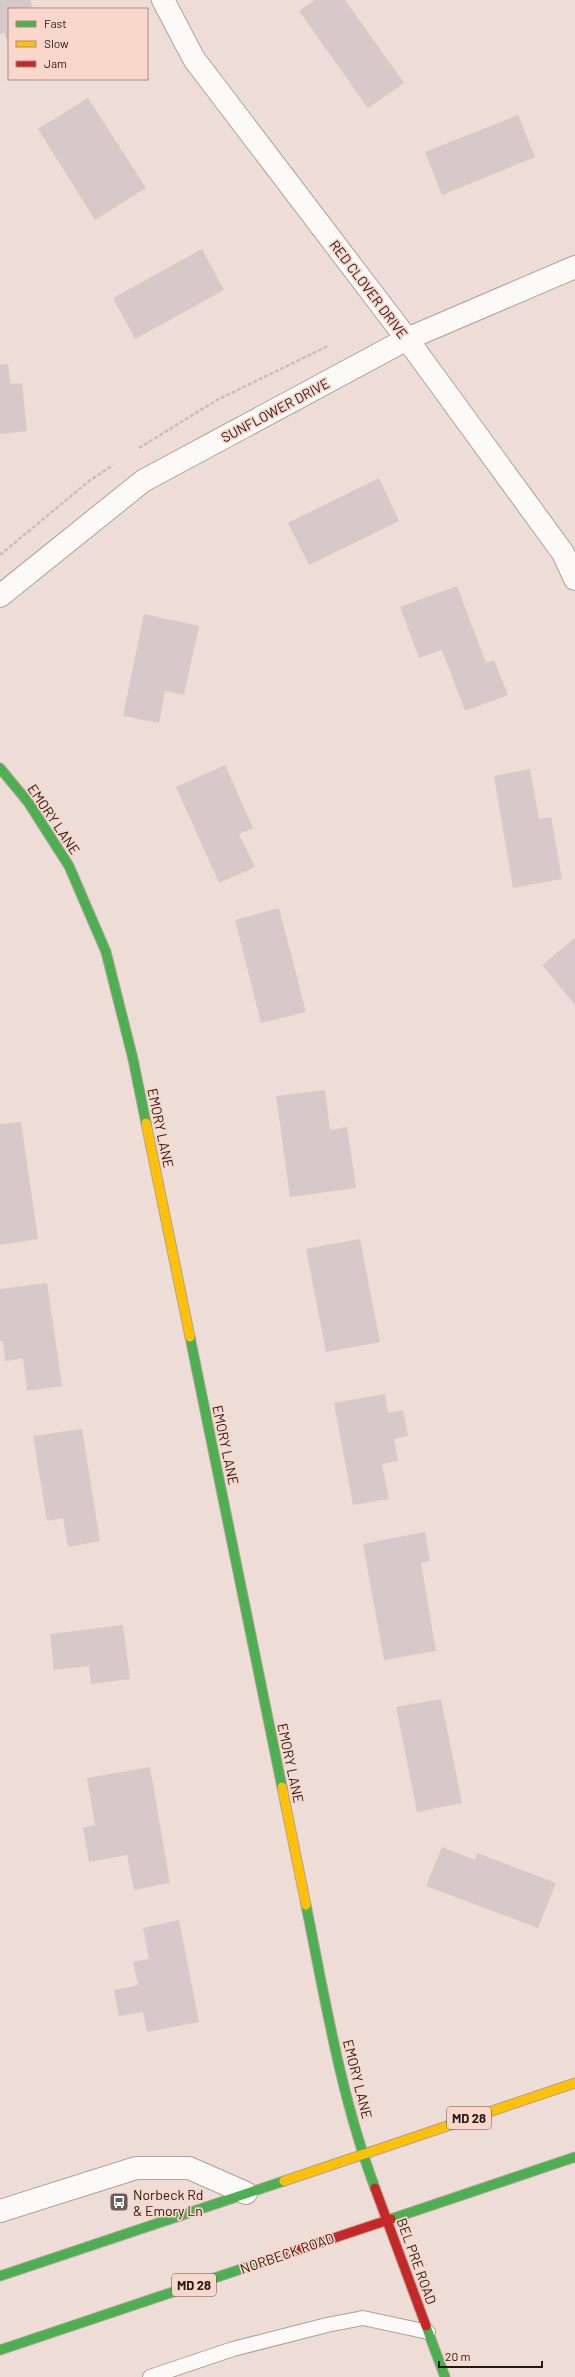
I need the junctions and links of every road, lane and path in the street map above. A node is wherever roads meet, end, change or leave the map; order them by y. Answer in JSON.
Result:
{"nodes":[{"id":1,"x":163,"y":0,"type":"edge"},
{"id":2,"x":575,"y":267,"type":"edge"},
{"id":3,"x":407,"y":339,"type":"junction"},
{"id":4,"x":575,"y":579,"type":"edge"},
{"id":5,"x":0,"y":596,"type":"edge"},
{"id":6,"x":0,"y":768,"type":"edge"},
{"id":7,"x":575,"y":2083,"type":"edge"},
{"id":8,"x":362,"y":2154,"type":"junction"},
{"id":9,"x":572,"y":2160,"type":"edge"},
{"id":10,"x":246,"y":2193,"type":"junction"},
{"id":11,"x":0,"y":2211,"type":"edge"},
{"id":12,"x":387,"y":2219,"type":"junction"},
{"id":13,"x":0,"y":2276,"type":"edge"},
{"id":14,"x":428,"y":2332,"type":"junction"},
{"id":15,"x":0,"y":2350,"type":"edge"},
{"id":16,"x":150,"y":2377,"type":"edge"},
{"id":17,"x":445,"y":2377,"type":"edge"}],
"edges":[{"from":1,"to":3,"type":"street","name":"RED CLOVER DRIVE"},
{"from":2,"to":3,"type":"street","name":"SUNFLOWER DRIVE"},
{"from":3,"to":4,"type":"street","name":"RED CLOVER DRIVE"},
{"from":3,"to":5,"type":"street","name":"SUNFLOWER DRIVE"},
{"from":6,"to":8,"type":"main road","name":"EMORY LANE"},
{"from":7,"to":8,"type":"main road","number":"MD 28"},
{"from":8,"to":10,"type":"main road","number":"MD 28"},
{"from":8,"to":12,"type":"main road","name":"BEL PRE ROAD"},
{"from":9,"to":12,"type":"main road","name":"NORBECK ROAD","number":"MD 28"},
{"from":10,"to":11,"type":"street"},
{"from":10,"to":13,"type":"main road","number":"MD 28"},
{"from":12,"to":14,"type":"main road","name":"BEL PRE ROAD"},
{"from":12,"to":15,"type":"main road","name":"NORBECK ROAD","number":"MD 28"},
{"from":14,"to":16,"type":"lane"},
{"from":14,"to":17,"type":"main road","name":"BEL PRE ROAD"}]}
